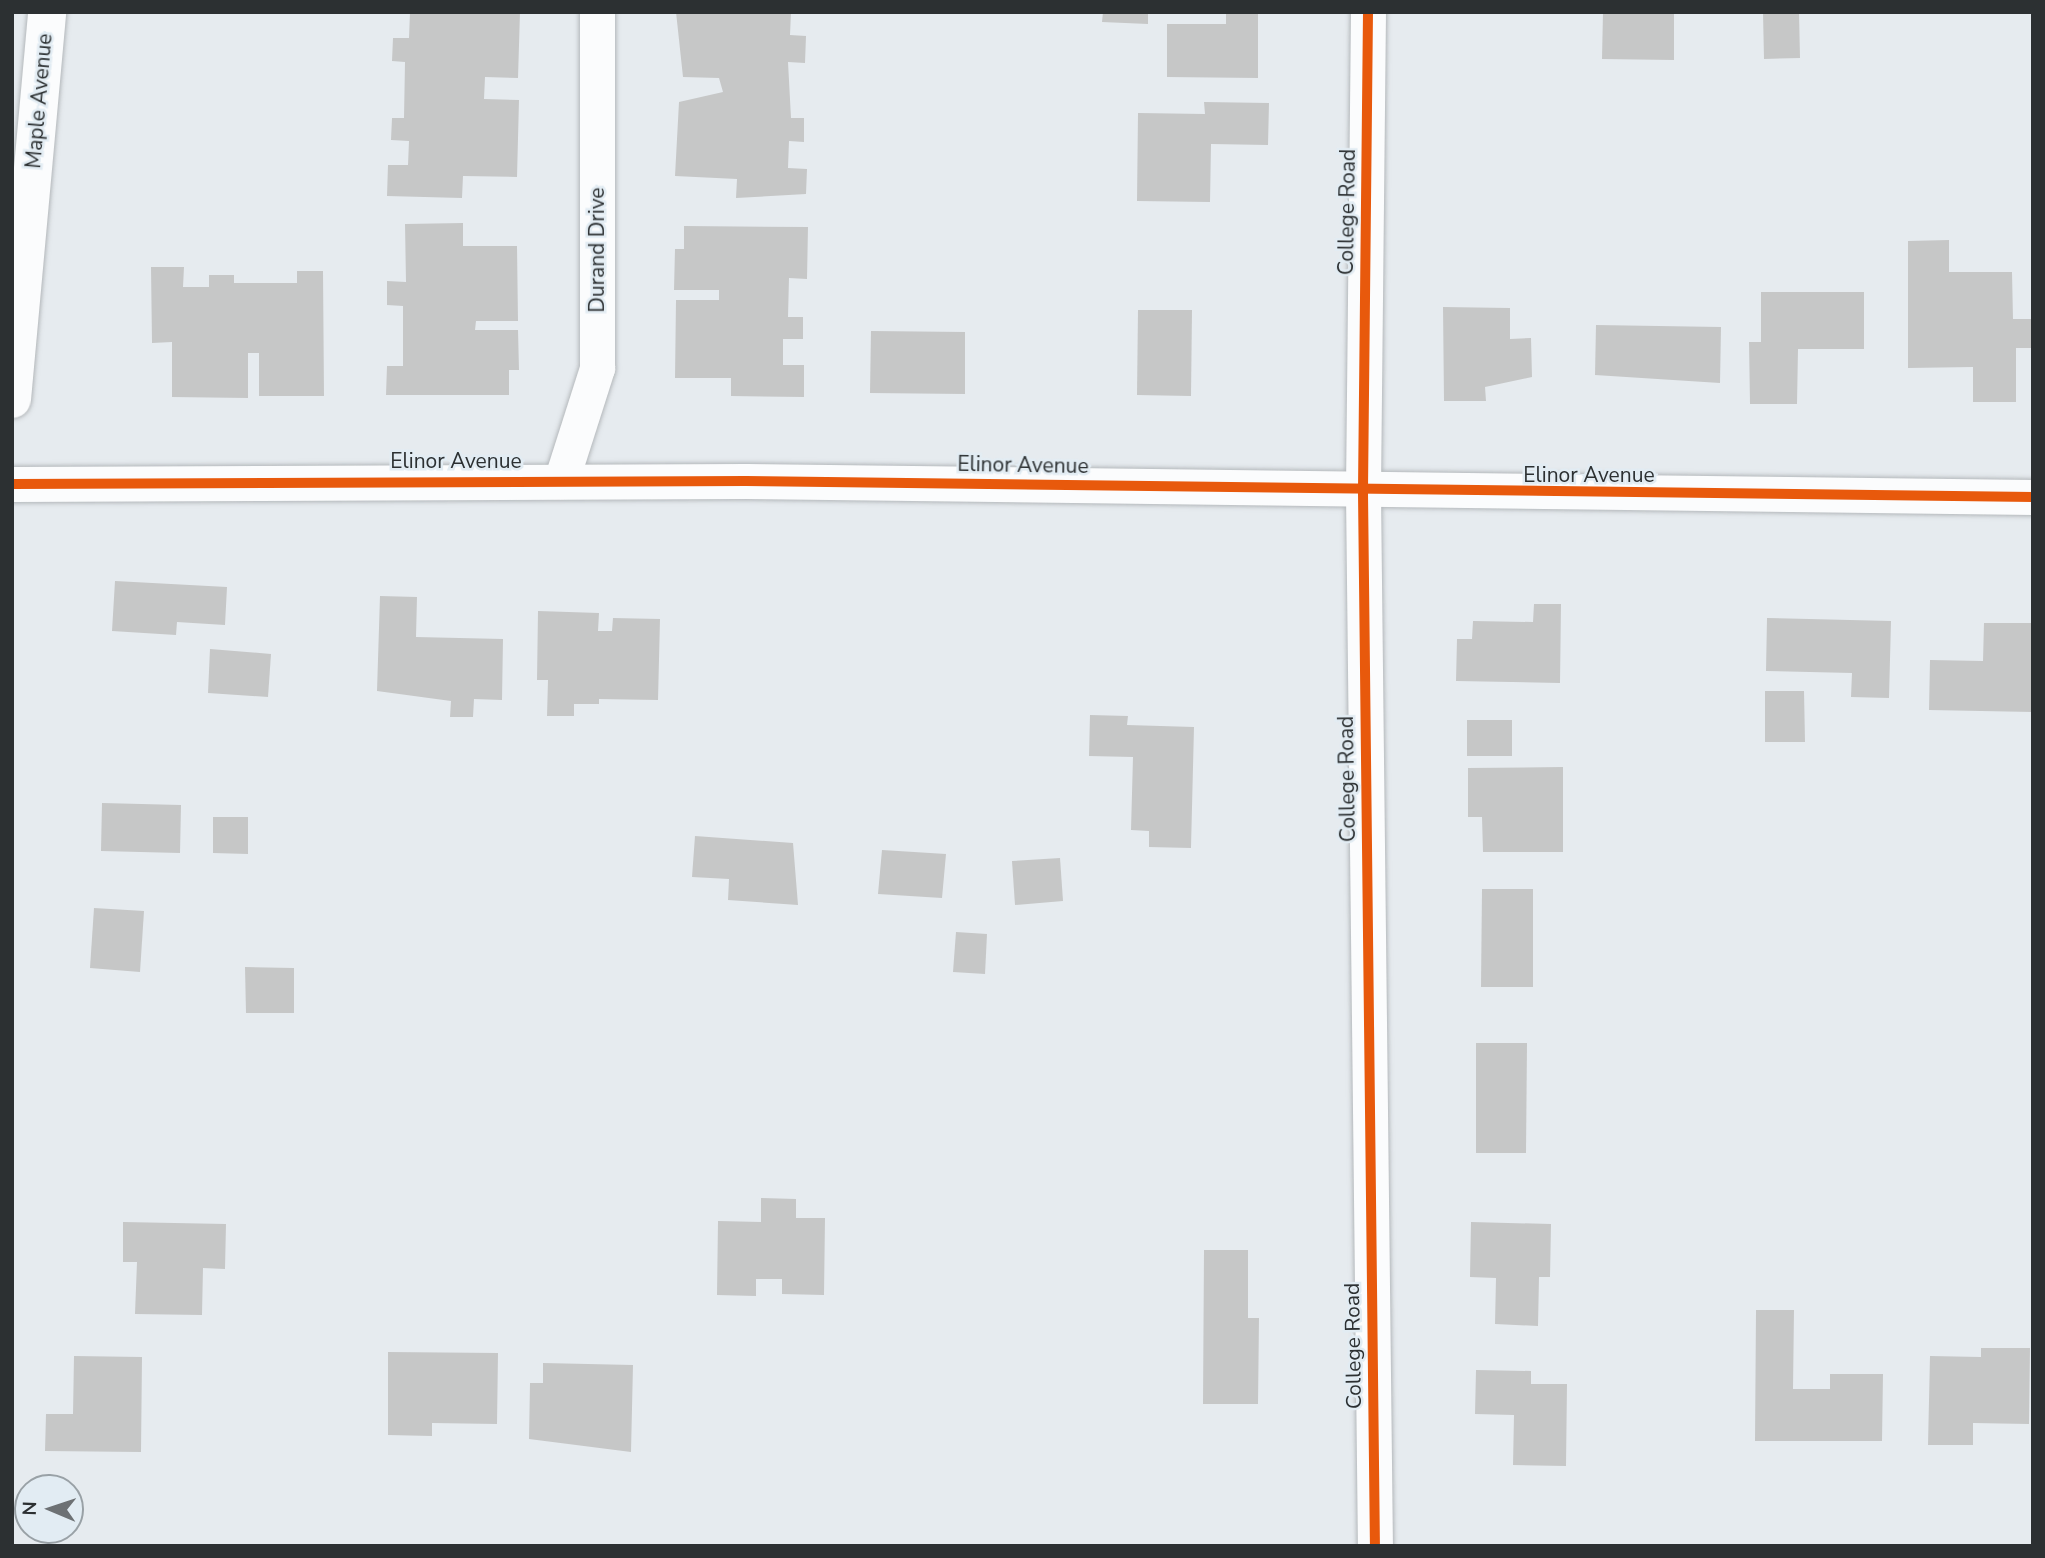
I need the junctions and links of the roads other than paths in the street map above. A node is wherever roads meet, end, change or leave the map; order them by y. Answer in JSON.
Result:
{"nodes":[{"id":1,"x":47,"y":12,"type":"edge"},
{"id":2,"x":597,"y":12,"type":"edge"},
{"id":3,"x":1368,"y":12,"type":"edge"},
{"id":4,"x":12,"y":399,"type":"edge"},
{"id":5,"x":562,"y":481,"type":"junction"},
{"id":6,"x":12,"y":484,"type":"edge"},
{"id":7,"x":1363,"y":493,"type":"junction"},
{"id":8,"x":2033,"y":497,"type":"edge"},
{"id":9,"x":1375,"y":1546,"type":"edge"}],
"edges":[{"from":1,"to":4,"type":"main road","name":"Maple Avenue"},
{"from":2,"to":5,"type":"street","name":"Durand Drive"},
{"from":3,"to":7,"type":"street","name":"College Road"},
{"from":5,"to":6,"type":"street","name":"Elinor Avenue"},
{"from":5,"to":7,"type":"street","name":"Elinor Avenue"},
{"from":7,"to":8,"type":"street","name":"Elinor Avenue"},
{"from":7,"to":9,"type":"street","name":"College Road"}]}
